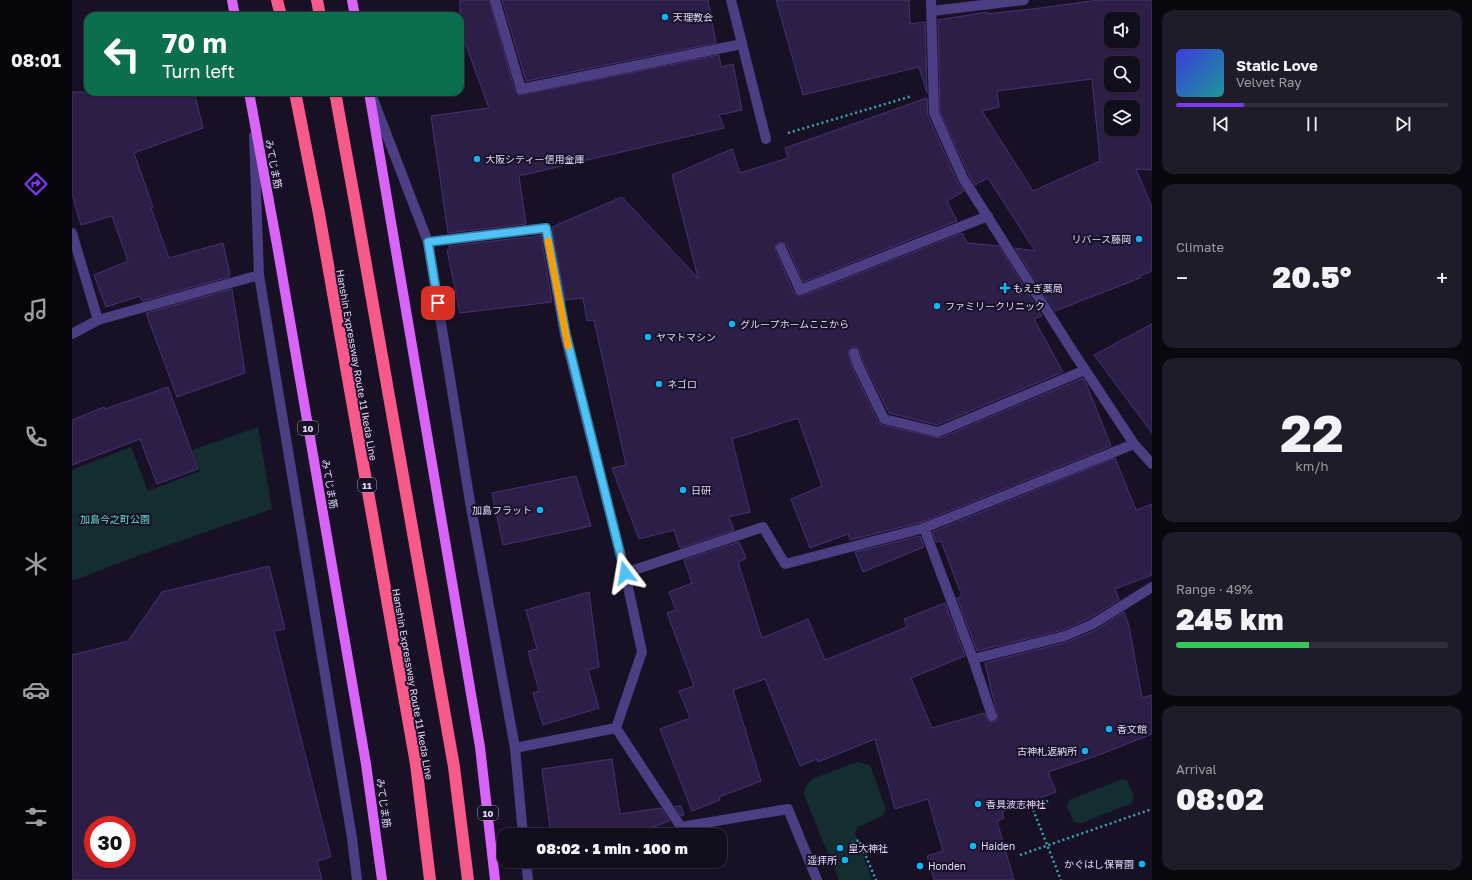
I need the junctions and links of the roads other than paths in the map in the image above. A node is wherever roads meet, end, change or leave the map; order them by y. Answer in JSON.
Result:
{"nodes":[{"id":1,"x":232,"y":0,"type":"edge"},
{"id":2,"x":278,"y":0,"type":"edge"},
{"id":3,"x":317,"y":0,"type":"edge"},
{"id":4,"x":352,"y":0,"type":"edge"},
{"id":5,"x":495,"y":0,"type":"edge"},
{"id":6,"x":731,"y":0,"type":"edge"},
{"id":7,"x":932,"y":0,"type":"edge"},
{"id":8,"x":1024,"y":0,"type":"edge"},
{"id":9,"x":932,"y":11,"type":"junction"},
{"id":10,"x":234,"y":12,"type":"edge"},
{"id":11,"x":280,"y":12,"type":"edge"},
{"id":12,"x":319,"y":12,"type":"edge"},
{"id":13,"x":354,"y":12,"type":"edge"},
{"id":14,"x":742,"y":44,"type":"junction"},
{"id":15,"x":250,"y":96,"type":"edge"},
{"id":16,"x":296,"y":96,"type":"edge"},
{"id":17,"x":336,"y":96,"type":"edge"},
{"id":18,"x":370,"y":96,"type":"edge"},
{"id":19,"x":371,"y":96,"type":"edge"},
{"id":20,"x":253,"y":115,"type":"junction"},
{"id":21,"x":766,"y":139,"type":"road end"},
{"id":22,"x":988,"y":216,"type":"junction"},
{"id":23,"x":72,"y":233,"type":"edge"},
{"id":24,"x":428,"y":242,"type":"junction"},
{"id":25,"x":781,"y":248,"type":"dead end"},
{"id":26,"x":259,"y":275,"type":"junction"},
{"id":27,"x":98,"y":320,"type":"junction"},
{"id":28,"x":72,"y":334,"type":"edge"},
{"id":29,"x":854,"y":353,"type":"dead end"},
{"id":30,"x":1085,"y":370,"type":"junction"},
{"id":31,"x":1134,"y":444,"type":"junction"},
{"id":32,"x":1152,"y":464,"type":"edge"},
{"id":33,"x":924,"y":528,"type":"junction"},
{"id":34,"x":625,"y":573,"type":"junction"},
{"id":35,"x":1152,"y":587,"type":"edge"},
{"id":36,"x":973,"y":659,"type":"junction"},
{"id":37,"x":992,"y":716,"type":"dead end"},
{"id":38,"x":616,"y":728,"type":"junction"},
{"id":39,"x":515,"y":748,"type":"junction"},
{"id":40,"x":523,"y":828,"type":"edge"},
{"id":41,"x":527,"y":868,"type":"edge"},
{"id":42,"x":357,"y":880,"type":"edge"},
{"id":43,"x":382,"y":880,"type":"edge"},
{"id":44,"x":430,"y":880,"type":"edge"},
{"id":45,"x":468,"y":880,"type":"edge"},
{"id":46,"x":495,"y":880,"type":"edge"},
{"id":47,"x":528,"y":880,"type":"edge"},
{"id":48,"x":817,"y":880,"type":"edge"}],
"edges":[{"from":1,"to":10,"type":"main road"},
{"from":2,"to":11,"type":"highway"},
{"from":3,"to":12,"type":"highway"},
{"from":4,"to":13,"type":"main road"},
{"from":5,"to":14,"type":"street"},
{"from":6,"to":14,"type":"street"},
{"from":7,"to":9,"type":"street"},
{"from":8,"to":9,"type":"street"},
{"from":9,"to":22,"type":"street"},
{"from":14,"to":21,"type":"street"},
{"from":15,"to":20,"type":"main road","name":"みてじま筋","number":"10"},
{"from":16,"to":44,"type":"highway","name":"Hanshin Expressway Route 11 Ikeda Line","number":"11"},
{"from":17,"to":45,"type":"highway"},
{"from":18,"to":46,"type":"main road","number":"10"},
{"from":19,"to":24,"type":"street"},
{"from":20,"to":26,"type":"street"},
{"from":20,"to":43,"type":"main road","name":"みてじま筋","number":"10"},
{"from":22,"to":25,"type":"street"},
{"from":22,"to":30,"type":"street"},
{"from":23,"to":27,"type":"street"},
{"from":24,"to":34,"type":"street"},
{"from":24,"to":39,"type":"street"},
{"from":26,"to":27,"type":"street"},
{"from":26,"to":42,"type":"street"},
{"from":27,"to":28,"type":"street"},
{"from":29,"to":30,"type":"street"},
{"from":30,"to":31,"type":"street"},
{"from":31,"to":32,"type":"street"},
{"from":31,"to":33,"type":"street"},
{"from":33,"to":34,"type":"street"},
{"from":33,"to":36,"type":"street"},
{"from":34,"to":38,"type":"street"},
{"from":35,"to":36,"type":"street"},
{"from":36,"to":37,"type":"street"},
{"from":38,"to":39,"type":"street"},
{"from":38,"to":48,"type":"street"},
{"from":39,"to":40,"type":"street"},
{"from":41,"to":47,"type":"street"}]}
